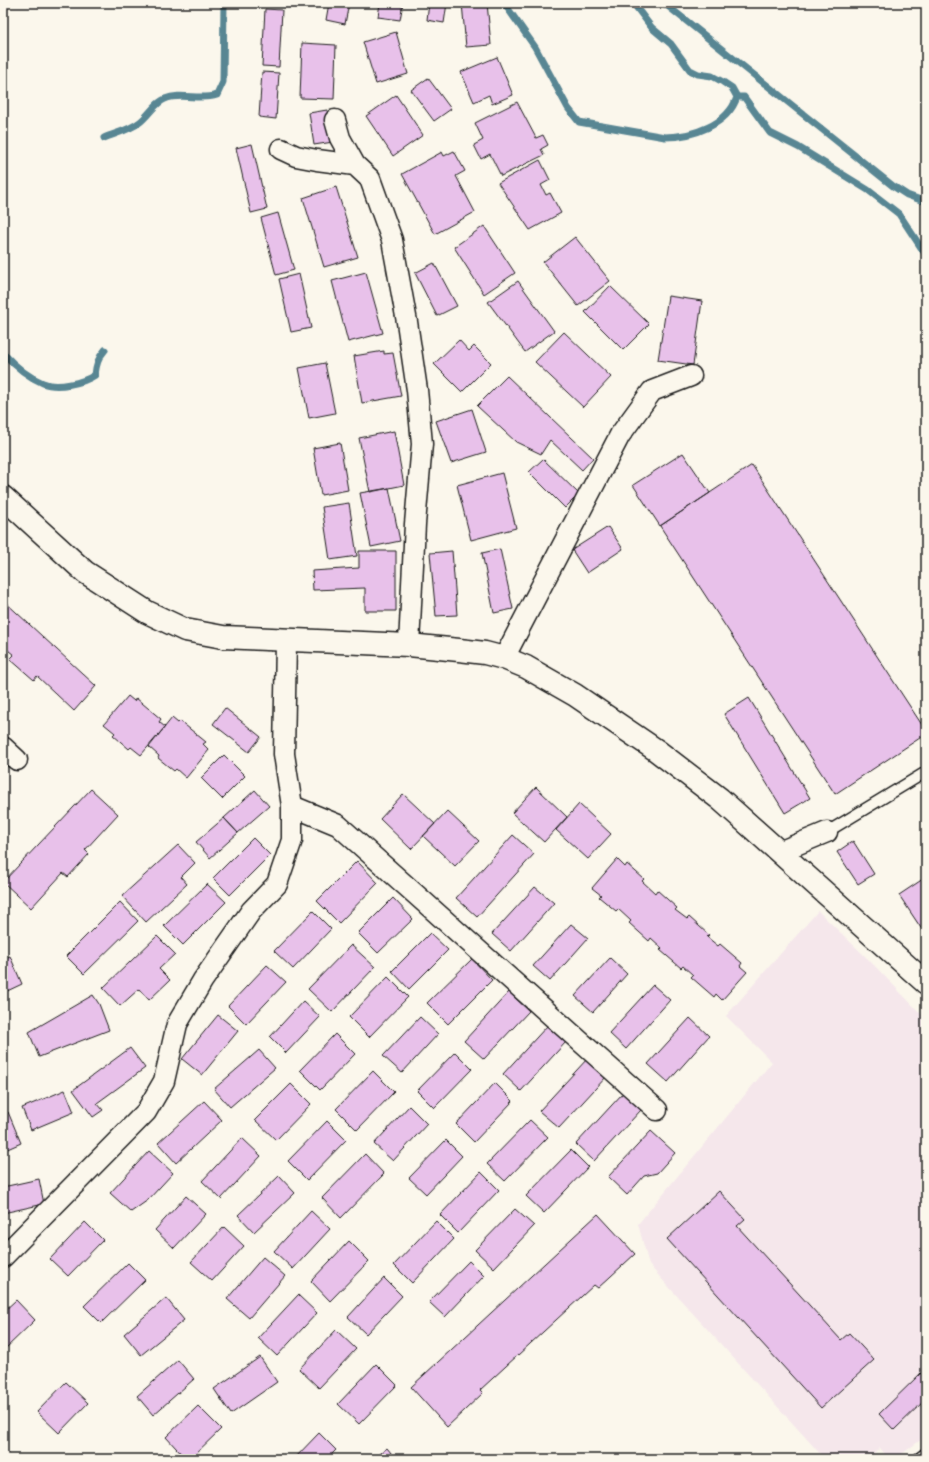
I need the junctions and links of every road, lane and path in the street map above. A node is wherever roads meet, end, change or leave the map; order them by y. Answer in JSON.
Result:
{"nodes":[{"id":1,"x":335,"y":120,"type":"dead end"},
{"id":2,"x":281,"y":149,"type":"dead end"},
{"id":3,"x":355,"y":165,"type":"junction"},
{"id":4,"x":691,"y":376,"type":"dead end"},
{"id":5,"x":3,"y":497,"type":"edge"},
{"id":6,"x":286,"y":640,"type":"junction"},
{"id":7,"x":409,"y":645,"type":"junction"},
{"id":8,"x":504,"y":658,"type":"junction"},
{"id":9,"x":926,"y":772,"type":"edge"},
{"id":10,"x":292,"y":806,"type":"junction"},
{"id":11,"x":827,"y":832,"type":"joint"},
{"id":12,"x":780,"y":852,"type":"junction"},
{"id":13,"x":926,"y":983,"type":"edge"},
{"id":14,"x":657,"y":1110,"type":"dead end"},
{"id":15,"x":3,"y":1257,"type":"edge"},
{"id":16,"x":926,"y":1453,"type":"edge"},
{"id":17,"x":918,"y":1459,"type":"edge"}],
"edges":[{"from":1,"to":3,"type":"street"},
{"from":2,"to":3,"type":"street"},
{"from":3,"to":7,"type":"street"},
{"from":4,"to":8,"type":"street"},
{"from":5,"to":6,"type":"street"},
{"from":6,"to":7,"type":"street"},
{"from":6,"to":10,"type":"street"},
{"from":7,"to":8,"type":"street"},
{"from":8,"to":12,"type":"street"},
{"from":9,"to":11,"type":"lane"},
{"from":10,"to":14,"type":"street"},
{"from":10,"to":15,"type":"street"},
{"from":11,"to":12,"type":"street"},
{"from":12,"to":13,"type":"street"},
{"from":16,"to":17,"type":"lane"}]}
